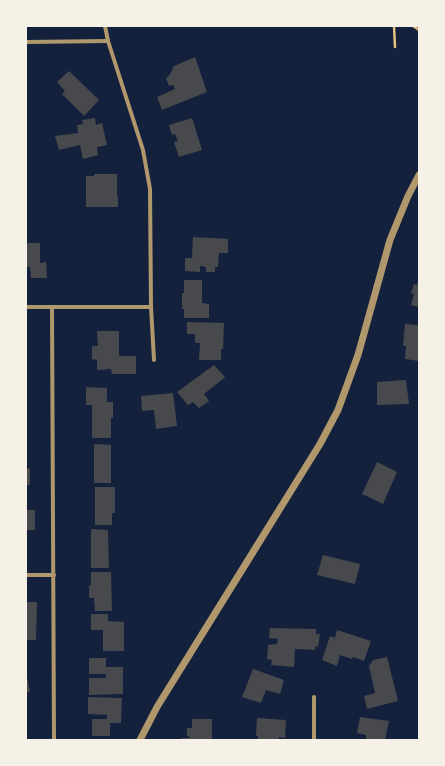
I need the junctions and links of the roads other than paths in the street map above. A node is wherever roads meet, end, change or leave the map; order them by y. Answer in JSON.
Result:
{"nodes":[{"id":1,"x":105,"y":26,"type":"edge"},
{"id":2,"x":26,"y":42,"type":"edge"},
{"id":3,"x":108,"y":42,"type":"junction"},
{"id":4,"x":419,"y":175,"type":"edge"},
{"id":5,"x":26,"y":307,"type":"edge"},
{"id":6,"x":52,"y":307,"type":"junction"},
{"id":7,"x":151,"y":307,"type":"junction"},
{"id":8,"x":154,"y":360,"type":"dead end"},
{"id":9,"x":26,"y":575,"type":"edge"},
{"id":10,"x":54,"y":575,"type":"junction"},
{"id":11,"x":314,"y":697,"type":"dead end"},
{"id":12,"x":54,"y":740,"type":"edge"},
{"id":13,"x":140,"y":740,"type":"edge"},
{"id":14,"x":314,"y":740,"type":"edge"}],
"edges":[{"from":1,"to":3,"type":"street"},
{"from":2,"to":3,"type":"street"},
{"from":3,"to":7,"type":"street"},
{"from":4,"to":13,"type":"street"},
{"from":5,"to":6,"type":"street"},
{"from":6,"to":7,"type":"street"},
{"from":6,"to":10,"type":"street"},
{"from":7,"to":8,"type":"street"},
{"from":9,"to":10,"type":"street"},
{"from":10,"to":12,"type":"street"},
{"from":11,"to":14,"type":"street"}]}
